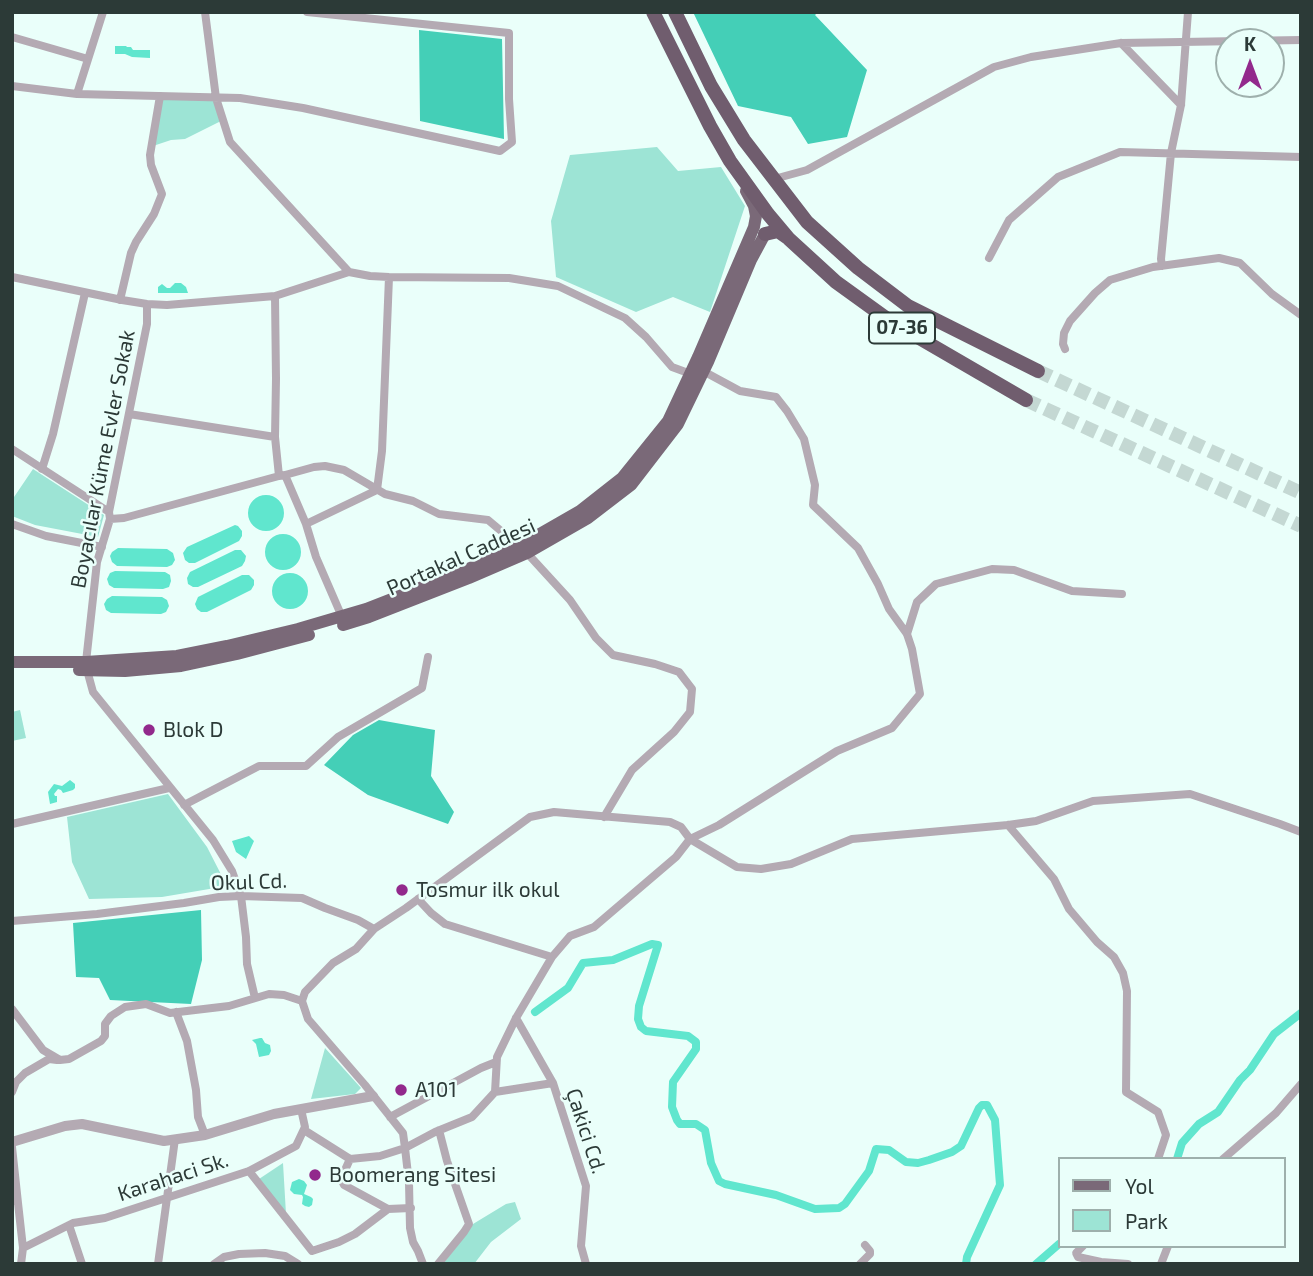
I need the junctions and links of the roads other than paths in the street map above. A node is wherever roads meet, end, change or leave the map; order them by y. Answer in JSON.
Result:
{"nodes":[{"id":1,"x":103,"y":12,"type":"edge"},
{"id":2,"x":205,"y":12,"type":"edge"},
{"id":3,"x":307,"y":12,"type":"edge"},
{"id":4,"x":653,"y":12,"type":"edge"},
{"id":5,"x":675,"y":12,"type":"edge"},
{"id":6,"x":1188,"y":12,"type":"edge"},
{"id":7,"x":12,"y":37,"type":"edge"},
{"id":8,"x":1301,"y":40,"type":"edge"},
{"id":9,"x":1187,"y":41,"type":"junction"},
{"id":10,"x":1121,"y":43,"type":"junction"},
{"id":11,"x":88,"y":60,"type":"junction"},
{"id":12,"x":12,"y":86,"type":"edge"},
{"id":13,"x":77,"y":94,"type":"junction"},
{"id":14,"x":160,"y":96,"type":"junction"},
{"id":15,"x":216,"y":98,"type":"junction"},
{"id":16,"x":1181,"y":105,"type":"junction"},
{"id":17,"x":1171,"y":153,"type":"junction"},
{"id":18,"x":1301,"y":157,"type":"edge"},
{"id":19,"x":730,"y":161,"type":"junction"},
{"id":20,"x":774,"y":180,"type":"junction"},
{"id":21,"x":760,"y":231,"type":"junction"},
{"id":22,"x":789,"y":239,"type":"junction"},
{"id":23,"x":989,"y":258,"type":"dead end"},
{"id":24,"x":1162,"y":266,"type":"junction"},
{"id":25,"x":349,"y":272,"type":"junction"},
{"id":26,"x":12,"y":277,"type":"edge"},
{"id":27,"x":389,"y":277,"type":"junction"},
{"id":28,"x":85,"y":293,"type":"junction"},
{"id":29,"x":275,"y":296,"type":"junction"},
{"id":30,"x":120,"y":300,"type":"junction"},
{"id":31,"x":148,"y":304,"type":"junction"},
{"id":32,"x":1301,"y":315,"type":"edge"},
{"id":33,"x":1065,"y":349,"type":"dead end"},
{"id":34,"x":1038,"y":371,"type":"tunnel mouth"},
{"id":35,"x":697,"y":372,"type":"junction"},
{"id":36,"x":1026,"y":400,"type":"tunnel mouth"},
{"id":37,"x":129,"y":414,"type":"junction"},
{"id":38,"x":275,"y":437,"type":"junction"},
{"id":39,"x":12,"y":449,"type":"edge"},
{"id":40,"x":43,"y":469,"type":"junction"},
{"id":41,"x":282,"y":475,"type":"junction"},
{"id":42,"x":377,"y":490,"type":"junction"},
{"id":43,"x":110,"y":515,"type":"junction"},
{"id":44,"x":12,"y":524,"type":"edge"},
{"id":45,"x":306,"y":524,"type":"junction"},
{"id":46,"x":102,"y":547,"type":"junction"},
{"id":47,"x":523,"y":549,"type":"junction"},
{"id":48,"x":1122,"y":594,"type":"dead end"},
{"id":49,"x":343,"y":621,"type":"junction"},
{"id":50,"x":907,"y":634,"type":"junction"},
{"id":51,"x":428,"y":657,"type":"dead end"},
{"id":52,"x":12,"y":662,"type":"edge"},
{"id":53,"x":86,"y":666,"type":"junction"},
{"id":54,"x":12,"y":670,"type":"edge"},
{"id":55,"x":169,"y":788,"type":"junction"},
{"id":56,"x":184,"y":805,"type":"junction"},
{"id":57,"x":604,"y":817,"type":"junction"},
{"id":58,"x":12,"y":824,"type":"edge"},
{"id":59,"x":1008,"y":825,"type":"junction"},
{"id":60,"x":1301,"y":832,"type":"edge"},
{"id":61,"x":690,"y":839,"type":"junction"},
{"id":62,"x":241,"y":896,"type":"junction"},
{"id":63,"x":418,"y":899,"type":"junction"},
{"id":64,"x":12,"y":921,"type":"edge"},
{"id":65,"x":374,"y":929,"type":"junction"},
{"id":66,"x":552,"y":957,"type":"junction"},
{"id":67,"x":255,"y":998,"type":"junction"},
{"id":68,"x":302,"y":1001,"type":"junction"},
{"id":69,"x":12,"y":1009,"type":"edge"},
{"id":70,"x":176,"y":1012,"type":"junction"},
{"id":71,"x":516,"y":1018,"type":"junction"},
{"id":72,"x":60,"y":1060,"type":"junction"},
{"id":73,"x":496,"y":1062,"type":"junction"},
{"id":74,"x":553,"y":1083,"type":"junction"},
{"id":75,"x":1301,"y":1084,"type":"edge"},
{"id":76,"x":12,"y":1092,"type":"edge"},
{"id":77,"x":495,"y":1092,"type":"junction"},
{"id":78,"x":373,"y":1096,"type":"junction"},
{"id":79,"x":301,"y":1109,"type":"junction"},
{"id":80,"x":390,"y":1117,"type":"junction"},
{"id":81,"x":304,"y":1130,"type":"junction"},
{"id":82,"x":439,"y":1130,"type":"junction"},
{"id":83,"x":205,"y":1135,"type":"junction"},
{"id":84,"x":175,"y":1139,"type":"junction"},
{"id":85,"x":12,"y":1145,"type":"edge"},
{"id":86,"x":405,"y":1148,"type":"junction"},
{"id":87,"x":1159,"y":1157,"type":"edge"},
{"id":88,"x":1225,"y":1157,"type":"edge"},
{"id":89,"x":350,"y":1159,"type":"junction"},
{"id":90,"x":248,"y":1171,"type":"junction"},
{"id":91,"x":168,"y":1196,"type":"junction"},
{"id":92,"x":15,"y":1200,"type":"edge"},
{"id":93,"x":411,"y":1208,"type":"junction"},
{"id":94,"x":388,"y":1209,"type":"junction"},
{"id":95,"x":69,"y":1225,"type":"junction"},
{"id":96,"x":865,"y":1245,"type":"dead end"},
{"id":97,"x":23,"y":1248,"type":"junction"},
{"id":98,"x":1081,"y":1248,"type":"edge"},
{"id":99,"x":312,"y":1251,"type":"junction"},
{"id":100,"x":297,"y":1263,"type":"edge"},
{"id":101,"x":21,"y":1264,"type":"edge"},
{"id":102,"x":82,"y":1264,"type":"edge"},
{"id":103,"x":158,"y":1264,"type":"edge"},
{"id":104,"x":214,"y":1264,"type":"edge"},
{"id":105,"x":423,"y":1264,"type":"edge"},
{"id":106,"x":438,"y":1264,"type":"edge"},
{"id":107,"x":586,"y":1264,"type":"edge"},
{"id":108,"x":860,"y":1264,"type":"edge"},
{"id":109,"x":1128,"y":1264,"type":"edge"}],
"edges":[{"from":1,"to":11,"type":"street"},
{"from":2,"to":15,"type":"street"},
{"from":3,"to":15,"type":"street"},
{"from":4,"to":19,"type":"highway","number":"07-36"},
{"from":5,"to":20,"type":"highway","number":"07-36"},
{"from":6,"to":9,"type":"street"},
{"from":7,"to":11,"type":"street"},
{"from":8,"to":9,"type":"street"},
{"from":9,"to":10,"type":"street"},
{"from":9,"to":16,"type":"street"},
{"from":10,"to":16,"type":"street"},
{"from":10,"to":20,"type":"street"},
{"from":11,"to":13,"type":"street"},
{"from":12,"to":13,"type":"street"},
{"from":13,"to":14,"type":"street"},
{"from":14,"to":15,"type":"street"},
{"from":14,"to":30,"type":"street"},
{"from":15,"to":25,"type":"street"},
{"from":16,"to":17,"type":"street"},
{"from":17,"to":18,"type":"street"},
{"from":17,"to":23,"type":"street"},
{"from":17,"to":24,"type":"street"},
{"from":19,"to":21,"type":"main road"},
{"from":19,"to":22,"type":"highway","number":"07-36"},
{"from":20,"to":34,"type":"highway","number":"07-36"},
{"from":21,"to":22,"type":"highway"},
{"from":21,"to":35,"type":"main road","name":"Portakal Caddesi"},
{"from":22,"to":36,"type":"highway","number":"07-36"},
{"from":24,"to":32,"type":"street"},
{"from":24,"to":33,"type":"street"},
{"from":25,"to":27,"type":"street"},
{"from":25,"to":29,"type":"street","name":"Boyacılar Küme Evler Sokak"},
{"from":26,"to":28,"type":"street","name":"Boyacılar Küme Evler Sokak"},
{"from":27,"to":35,"type":"street"},
{"from":27,"to":42,"type":"street"},
{"from":28,"to":30,"type":"street","name":"Boyacılar Küme Evler Sokak"},
{"from":28,"to":40,"type":"street"},
{"from":29,"to":31,"type":"street","name":"Boyacılar Küme Evler Sokak"},
{"from":29,"to":38,"type":"street"},
{"from":30,"to":31,"type":"street","name":"Boyacılar Küme Evler Sokak"},
{"from":31,"to":37,"type":"street","name":"Boyacılar Küme Evler Sokak"},
{"from":35,"to":47,"type":"main road","name":"Portakal Caddesi"},
{"from":35,"to":50,"type":"street"},
{"from":37,"to":38,"type":"street"},
{"from":37,"to":43,"type":"street","name":"Boyacılar Küme Evler Sokak"},
{"from":38,"to":41,"type":"street"},
{"from":39,"to":40,"type":"street"},
{"from":40,"to":43,"type":"street"},
{"from":41,"to":42,"type":"street"},
{"from":41,"to":43,"type":"street"},
{"from":41,"to":45,"type":"street"},
{"from":42,"to":45,"type":"street"},
{"from":42,"to":47,"type":"street"},
{"from":43,"to":46,"type":"street","name":"Boyacılar Küme Evler Sokak"},
{"from":44,"to":46,"type":"street"},
{"from":45,"to":49,"type":"street"},
{"from":46,"to":53,"type":"street","name":"Boyacılar Küme Evler Sokak"},
{"from":47,"to":49,"type":"main road","name":"Portakal Caddesi"},
{"from":47,"to":57,"type":"street"},
{"from":48,"to":50,"type":"street"},
{"from":49,"to":53,"type":"main road","name":"Portakal Caddesi"},
{"from":50,"to":61,"type":"street"},
{"from":51,"to":56,"type":"street"},
{"from":52,"to":53,"type":"main road","name":"Portakal Caddesi"},
{"from":53,"to":54,"type":"main road","name":"Portakal Caddesi"},
{"from":53,"to":55,"type":"street"},
{"from":55,"to":56,"type":"street"},
{"from":55,"to":58,"type":"street"},
{"from":56,"to":62,"type":"street"},
{"from":57,"to":61,"type":"street"},
{"from":57,"to":63,"type":"street"},
{"from":59,"to":60,"type":"street"},
{"from":59,"to":61,"type":"street"},
{"from":59,"to":87,"type":"street"},
{"from":61,"to":66,"type":"street"},
{"from":62,"to":64,"type":"street","name":"Okul Cd."},
{"from":62,"to":65,"type":"street","name":"Okul Cd."},
{"from":62,"to":67,"type":"street"},
{"from":63,"to":65,"type":"street"},
{"from":63,"to":66,"type":"street"},
{"from":65,"to":68,"type":"street"},
{"from":66,"to":71,"type":"street"},
{"from":67,"to":68,"type":"street"},
{"from":67,"to":70,"type":"street"},
{"from":68,"to":78,"type":"street"},
{"from":69,"to":72,"type":"street"},
{"from":70,"to":72,"type":"street"},
{"from":70,"to":83,"type":"street"},
{"from":71,"to":73,"type":"street"},
{"from":71,"to":74,"type":"street","name":"Çakici Cd."},
{"from":72,"to":76,"type":"street"},
{"from":73,"to":77,"type":"street"},
{"from":73,"to":80,"type":"street"},
{"from":74,"to":77,"type":"street"},
{"from":74,"to":107,"type":"street","name":"Çakici Cd."},
{"from":75,"to":88,"type":"street"},
{"from":77,"to":82,"type":"street"},
{"from":78,"to":79,"type":"street"},
{"from":78,"to":80,"type":"street"},
{"from":79,"to":81,"type":"street"},
{"from":79,"to":83,"type":"street"},
{"from":80,"to":86,"type":"street"},
{"from":81,"to":89,"type":"street"},
{"from":81,"to":90,"type":"street","name":"Karahaci Sk."},
{"from":82,"to":86,"type":"street"},
{"from":82,"to":106,"type":"street"},
{"from":83,"to":84,"type":"street"},
{"from":84,"to":85,"type":"street"},
{"from":84,"to":91,"type":"street"},
{"from":85,"to":92,"type":"street"},
{"from":86,"to":89,"type":"street"},
{"from":86,"to":93,"type":"street"},
{"from":89,"to":94,"type":"street"},
{"from":90,"to":91,"type":"street","name":"Karahaci Sk."},
{"from":90,"to":99,"type":"street"},
{"from":91,"to":95,"type":"street","name":"Karahaci Sk."},
{"from":91,"to":103,"type":"street"},
{"from":92,"to":97,"type":"street"},
{"from":93,"to":94,"type":"street"},
{"from":93,"to":105,"type":"street"},
{"from":94,"to":99,"type":"street"},
{"from":95,"to":97,"type":"street","name":"Karahaci Sk."},
{"from":95,"to":102,"type":"street"},
{"from":96,"to":108,"type":"street"},
{"from":97,"to":101,"type":"street"},
{"from":98,"to":109,"type":"street"},
{"from":99,"to":100,"type":"street"},
{"from":100,"to":104,"type":"street"}]}
